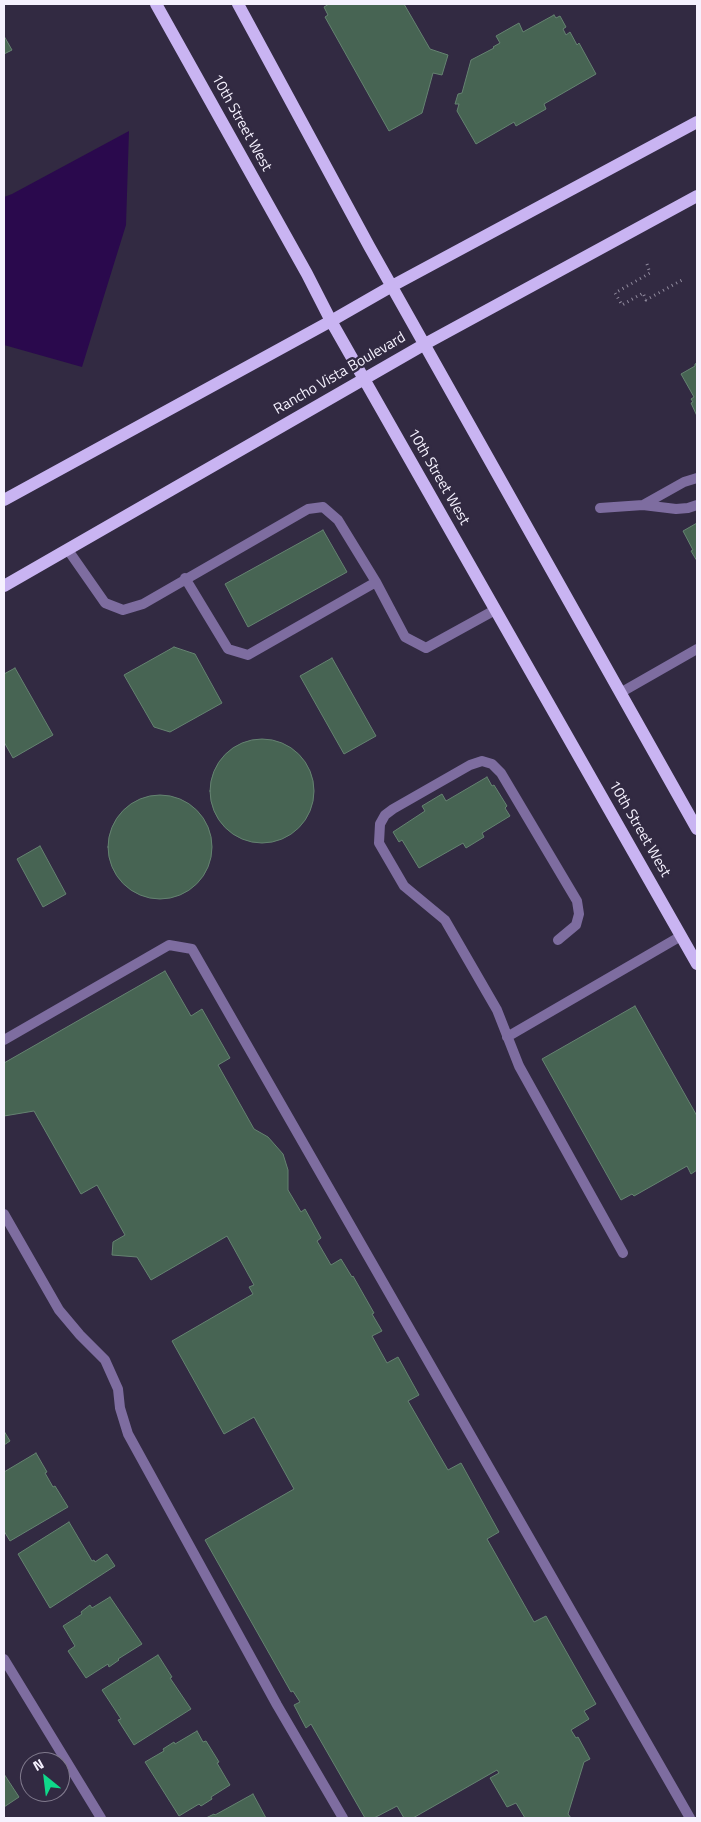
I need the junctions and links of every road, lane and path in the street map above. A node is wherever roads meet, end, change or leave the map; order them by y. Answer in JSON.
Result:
{"nodes":[{"id":1,"x":156,"y":4,"type":"edge"},
{"id":2,"x":238,"y":4,"type":"edge"},
{"id":3,"x":697,"y":122,"type":"edge"},
{"id":4,"x":697,"y":196,"type":"edge"},
{"id":5,"x":647,"y":264,"type":"dead end"},
{"id":6,"x":682,"y":280,"type":"dead end"},
{"id":7,"x":392,"y":286,"type":"junction"},
{"id":8,"x":331,"y":322,"type":"junction"},
{"id":9,"x":424,"y":344,"type":"junction"},
{"id":10,"x":363,"y":379,"type":"junction"},
{"id":11,"x":697,"y":478,"type":"edge"},
{"id":12,"x":4,"y":500,"type":"edge"},
{"id":13,"x":642,"y":505,"type":"junction"},
{"id":14,"x":697,"y":505,"type":"edge"},
{"id":15,"x":600,"y":508,"type":"dead end"},
{"id":16,"x":68,"y":550,"type":"junction"},
{"id":17,"x":185,"y":578,"type":"junction"},
{"id":18,"x":376,"y":582,"type":"junction"},
{"id":19,"x":4,"y":586,"type":"edge"},
{"id":20,"x":495,"y":610,"type":"junction"},
{"id":21,"x":697,"y":649,"type":"edge"},
{"id":22,"x":620,"y":693,"type":"junction"},
{"id":23,"x":697,"y":829,"type":"edge"},
{"id":24,"x":682,"y":936,"type":"junction"},
{"id":25,"x":558,"y":940,"type":"dead end"},
{"id":26,"x":697,"y":964,"type":"edge"},
{"id":27,"x":507,"y":1037,"type":"junction"},
{"id":28,"x":4,"y":1040,"type":"edge"},
{"id":29,"x":4,"y":1214,"type":"edge"},
{"id":30,"x":622,"y":1253,"type":"dead end"},
{"id":31,"x":4,"y":1659,"type":"edge"},
{"id":32,"x":101,"y":1818,"type":"edge"},
{"id":33,"x":343,"y":1818,"type":"edge"},
{"id":34,"x":690,"y":1818,"type":"edge"}],
"edges":[{"from":1,"to":8,"type":"main road","name":"10th Street West"},
{"from":2,"to":7,"type":"main road"},
{"from":3,"to":7,"type":"main road"},
{"from":4,"to":9,"type":"main road","name":"Rancho Vista Boulevard"},
{"from":5,"to":6,"type":"path"},
{"from":7,"to":8,"type":"main road"},
{"from":7,"to":9,"type":"main road"},
{"from":8,"to":10,"type":"main road","name":"10th Street West"},
{"from":8,"to":12,"type":"main road"},
{"from":9,"to":10,"type":"main road","name":"Rancho Vista Boulevard"},
{"from":9,"to":22,"type":"main road"},
{"from":10,"to":16,"type":"main road","name":"Rancho Vista Boulevard"},
{"from":10,"to":20,"type":"main road","name":"10th Street West"},
{"from":11,"to":13,"type":"street"},
{"from":13,"to":14,"type":"street"},
{"from":13,"to":15,"type":"street"},
{"from":16,"to":17,"type":"street"},
{"from":16,"to":19,"type":"main road","name":"Rancho Vista Boulevard"},
{"from":17,"to":18,"type":"street"},
{"from":17,"to":18,"type":"street"},
{"from":18,"to":20,"type":"street"},
{"from":20,"to":24,"type":"main road","name":"10th Street West"},
{"from":21,"to":22,"type":"street"},
{"from":22,"to":23,"type":"main road"},
{"from":24,"to":26,"type":"main road","name":"10th Street West"},
{"from":24,"to":27,"type":"street"},
{"from":25,"to":27,"type":"street"},
{"from":27,"to":30,"type":"street"},
{"from":28,"to":34,"type":"street"},
{"from":29,"to":33,"type":"street"},
{"from":31,"to":32,"type":"street"}]}
